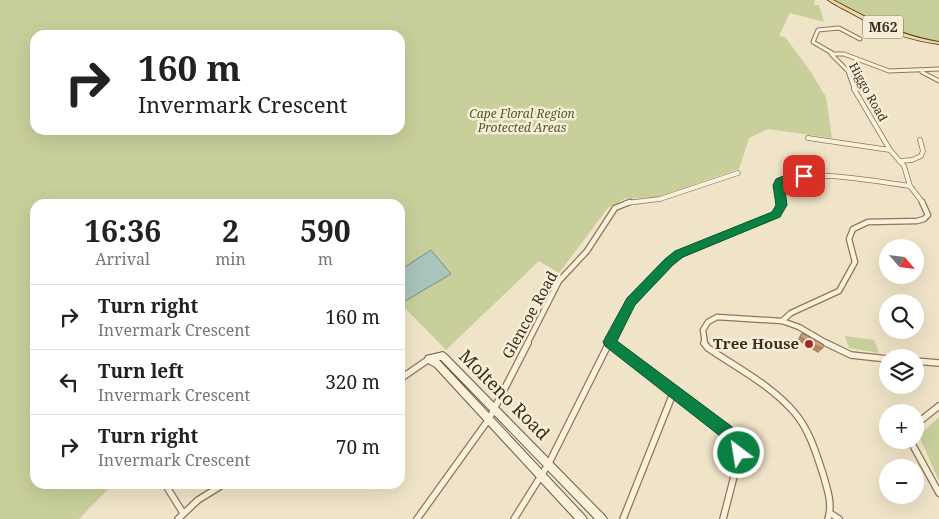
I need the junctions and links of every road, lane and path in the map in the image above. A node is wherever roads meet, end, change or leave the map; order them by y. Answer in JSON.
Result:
{"nodes":[{"id":1,"x":830,"y":0,"type":"edge"},
{"id":2,"x":860,"y":38,"type":"dead end"},
{"id":3,"x":939,"y":43,"type":"edge"},
{"id":4,"x":832,"y":53,"type":"junction"},
{"id":5,"x":939,"y":69,"type":"edge"},
{"id":6,"x":920,"y":71,"type":"junction"},
{"id":7,"x":939,"y":81,"type":"edge"},
{"id":8,"x":808,"y":138,"type":"dead end"},
{"id":9,"x":920,"y":140,"type":"dead end"},
{"id":10,"x":890,"y":150,"type":"junction"},
{"id":11,"x":900,"y":161,"type":"junction"},
{"id":12,"x":738,"y":173,"type":"dead end"},
{"id":13,"x":910,"y":186,"type":"junction"},
{"id":14,"x":782,"y":321,"type":"junction"},
{"id":15,"x":610,"y":342,"type":"junction"},
{"id":16,"x":879,"y":358,"type":"edge"},
{"id":17,"x":429,"y":359,"type":"junction"},
{"id":18,"x":924,"y":362,"type":"edge"},
{"id":19,"x":939,"y":363,"type":"edge"},
{"id":20,"x":452,"y":365,"type":"junction"},
{"id":21,"x":444,"y":370,"type":"junction"},
{"id":22,"x":405,"y":375,"type":"edge"},
{"id":23,"x":471,"y":385,"type":"junction"},
{"id":24,"x":463,"y":391,"type":"junction"},
{"id":25,"x":674,"y":391,"type":"junction"},
{"id":26,"x":939,"y":406,"type":"edge"},
{"id":27,"x":494,"y":408,"type":"junction"},
{"id":28,"x":924,"y":418,"type":"edge"},
{"id":29,"x":489,"y":419,"type":"junction"},
{"id":30,"x":506,"y":420,"type":"junction"},
{"id":31,"x":498,"y":429,"type":"junction"},
{"id":32,"x":523,"y":438,"type":"junction"},
{"id":33,"x":514,"y":446,"type":"junction"},
{"id":34,"x":915,"y":449,"type":"edge"},
{"id":35,"x":549,"y":463,"type":"junction"},
{"id":36,"x":541,"y":475,"type":"junction"},
{"id":37,"x":168,"y":489,"type":"edge"},
{"id":38,"x":216,"y":489,"type":"edge"},
{"id":39,"x":575,"y":490,"type":"junction"},
{"id":40,"x":939,"y":493,"type":"edge"},
{"id":41,"x":565,"y":500,"type":"junction"},
{"id":42,"x":181,"y":516,"type":"edge"},
{"id":43,"x":829,"y":516,"type":"edge"},
{"id":44,"x":416,"y":519,"type":"edge"},
{"id":45,"x":514,"y":519,"type":"edge"},
{"id":46,"x":582,"y":519,"type":"edge"},
{"id":47,"x":602,"y":519,"type":"edge"},
{"id":48,"x":623,"y":519,"type":"edge"},
{"id":49,"x":722,"y":519,"type":"edge"},
{"id":50,"x":838,"y":519,"type":"edge"}],
"edges":[{"from":1,"to":3,"type":"main road","number":"M62"},
{"from":2,"to":4,"type":"street"},
{"from":4,"to":6,"type":"street","name":"Higgo Road"},
{"from":4,"to":10,"type":"street","name":"Higgo Road"},
{"from":5,"to":6,"type":"street","name":"Higgo Road"},
{"from":6,"to":7,"type":"street"},
{"from":8,"to":10,"type":"street"},
{"from":9,"to":11,"type":"street"},
{"from":10,"to":11,"type":"street","name":"Higgo Road"},
{"from":11,"to":13,"type":"street","name":"Higgo Road"},
{"from":12,"to":27,"type":"street","name":"Glencoe Road"},
{"from":13,"to":14,"type":"street","name":"Higgo Road"},
{"from":13,"to":15,"type":"street"},
{"from":14,"to":16,"type":"street"},
{"from":14,"to":43,"type":"street"},
{"from":15,"to":25,"type":"street"},
{"from":15,"to":35,"type":"street"},
{"from":17,"to":20,"type":"street","name":"Molteno Road"},
{"from":17,"to":21,"type":"street","name":"Molteno Road"},
{"from":17,"to":22,"type":"street"},
{"from":18,"to":19,"type":"street"},
{"from":20,"to":21,"type":"street"},
{"from":20,"to":23,"type":"street","name":"Molteno Road"},
{"from":21,"to":24,"type":"street","name":"Molteno Road"},
{"from":23,"to":24,"type":"street"},
{"from":23,"to":27,"type":"street","name":"Molteno Road"},
{"from":24,"to":29,"type":"street","name":"Molteno Road"},
{"from":25,"to":48,"type":"street"},
{"from":25,"to":49,"type":"street"},
{"from":26,"to":28,"type":"street"},
{"from":27,"to":29,"type":"street","name":"Glencoe Road"},
{"from":27,"to":30,"type":"street","name":"Molteno Road"},
{"from":29,"to":31,"type":"street","name":"Molteno Road"},
{"from":29,"to":44,"type":"street","name":"Glencoe Road"},
{"from":30,"to":31,"type":"street"},
{"from":30,"to":32,"type":"street","name":"Molteno Road"},
{"from":31,"to":33,"type":"street","name":"Molteno Road"},
{"from":32,"to":33,"type":"street"},
{"from":32,"to":35,"type":"street","name":"Molteno Road"},
{"from":33,"to":36,"type":"street","name":"Molteno Road"},
{"from":34,"to":40,"type":"street"},
{"from":35,"to":36,"type":"street"},
{"from":35,"to":39,"type":"street","name":"Molteno Road"},
{"from":36,"to":41,"type":"street","name":"Molteno Road"},
{"from":36,"to":45,"type":"street"},
{"from":37,"to":42,"type":"street"},
{"from":38,"to":42,"type":"street"},
{"from":39,"to":41,"type":"street"},
{"from":39,"to":47,"type":"street","name":"Molteno Road"},
{"from":41,"to":46,"type":"street","name":"Molteno Road"},
{"from":43,"to":50,"type":"street"}]}
